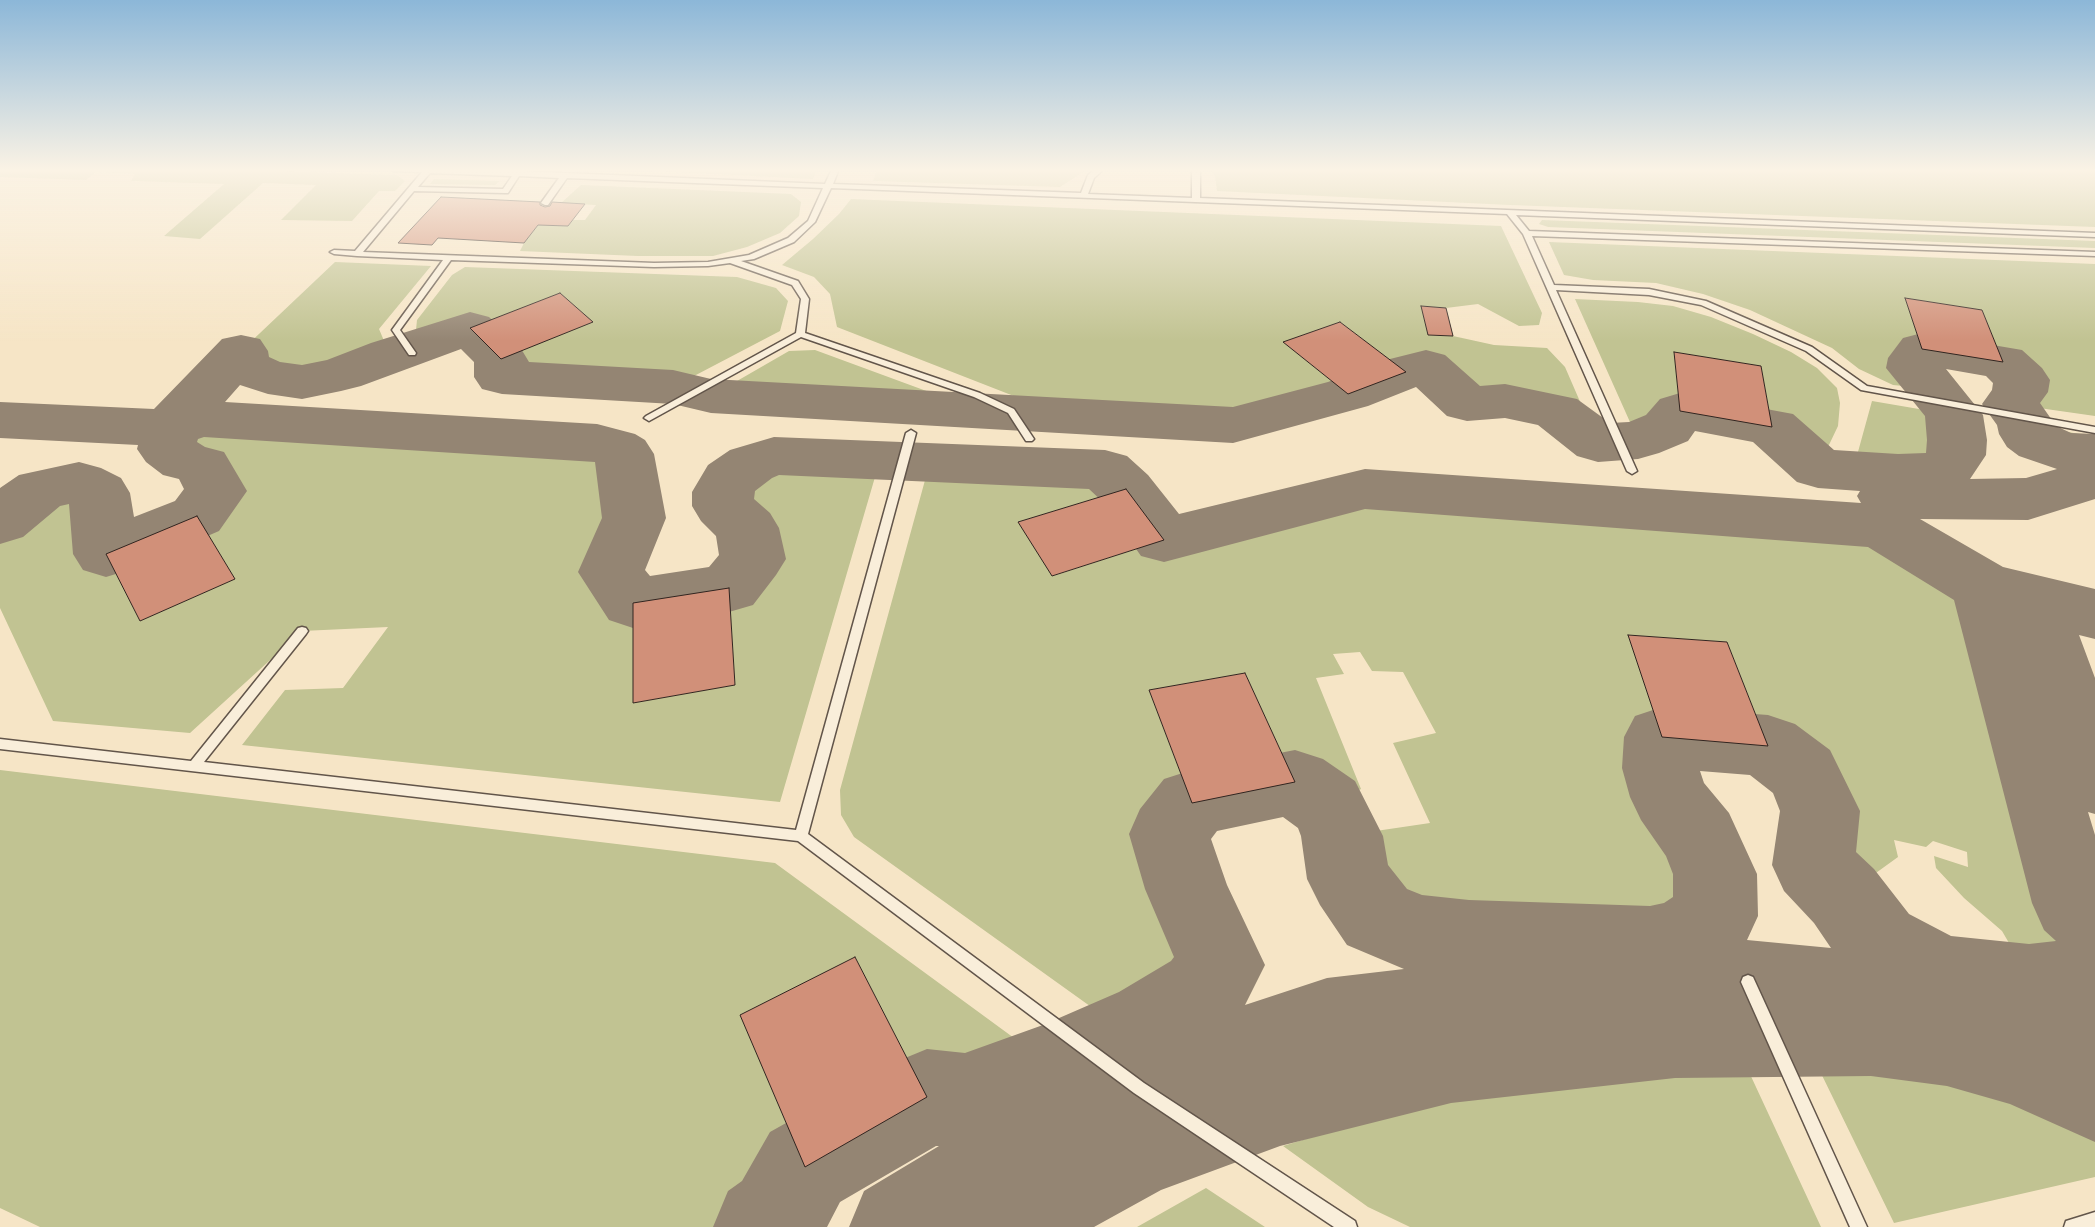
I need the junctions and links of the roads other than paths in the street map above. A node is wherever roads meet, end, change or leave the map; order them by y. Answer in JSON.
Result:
{"nodes":[{"id":1,"x":380,"y":226,"type":"edge"},
{"id":2,"x":806,"y":226,"type":"edge"},
{"id":3,"x":1521,"y":226,"type":"edge"},
{"id":4,"x":1863,"y":226,"type":"edge"},
{"id":5,"x":1527,"y":233,"type":"junction"},
{"id":6,"x":2095,"y":235,"type":"edge"},
{"id":7,"x":334,"y":252,"type":"dead end"},
{"id":8,"x":357,"y":254,"type":"junction"},
{"id":9,"x":2095,"y":254,"type":"edge"},
{"id":10,"x":449,"y":257,"type":"junction"},
{"id":11,"x":731,"y":260,"type":"junction"},
{"id":12,"x":1551,"y":287,"type":"junction"},
{"id":13,"x":800,"y":334,"type":"junction"},
{"id":14,"x":412,"y":353,"type":"dead end"},
{"id":15,"x":649,"y":418,"type":"dead end"},
{"id":16,"x":2095,"y":430,"type":"edge"},
{"id":17,"x":910,"y":433,"type":"dead end"},
{"id":18,"x":1029,"y":439,"type":"dead end"},
{"id":19,"x":1632,"y":471,"type":"dead end"},
{"id":20,"x":302,"y":631,"type":"dead end"},
{"id":21,"x":0,"y":744,"type":"edge"},
{"id":22,"x":194,"y":766,"type":"junction"},
{"id":23,"x":801,"y":836,"type":"junction"},
{"id":24,"x":1748,"y":982,"type":"dead end"},
{"id":25,"x":2095,"y":1220,"type":"edge"},
{"id":26,"x":1349,"y":1227,"type":"edge"},
{"id":27,"x":1859,"y":1227,"type":"edge"},
{"id":28,"x":2072,"y":1227,"type":"edge"}],
"edges":[{"from":1,"to":8,"type":"lane"},
{"from":2,"to":11,"type":"lane"},
{"from":3,"to":5,"type":"lane"},
{"from":4,"to":6,"type":"lane"},
{"from":5,"to":9,"type":"lane"},
{"from":5,"to":12,"type":"lane"},
{"from":7,"to":8,"type":"lane"},
{"from":8,"to":10,"type":"lane"},
{"from":10,"to":11,"type":"lane"},
{"from":10,"to":14,"type":"lane"},
{"from":11,"to":13,"type":"lane"},
{"from":12,"to":16,"type":"lane"},
{"from":12,"to":19,"type":"lane"},
{"from":13,"to":15,"type":"lane"},
{"from":13,"to":18,"type":"lane"},
{"from":17,"to":23,"type":"lane"},
{"from":20,"to":22,"type":"lane"},
{"from":21,"to":22,"type":"lane"},
{"from":22,"to":23,"type":"lane"},
{"from":23,"to":26,"type":"lane"},
{"from":24,"to":27,"type":"lane"},
{"from":25,"to":28,"type":"lane"}]}
